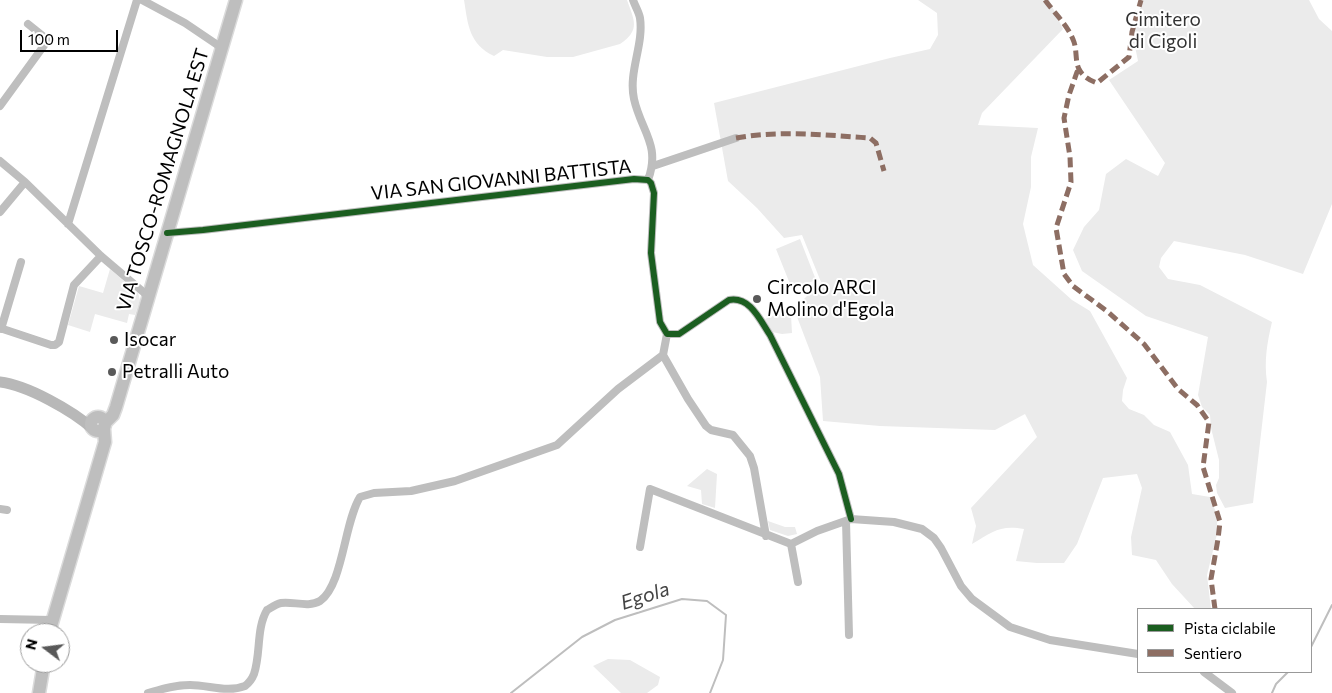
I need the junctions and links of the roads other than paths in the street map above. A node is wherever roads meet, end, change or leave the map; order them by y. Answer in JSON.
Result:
{"nodes":[{"id":1,"x":137,"y":0,"type":"edge"},
{"id":2,"x":142,"y":0,"type":"edge"},
{"id":3,"x":236,"y":0,"type":"edge"},
{"id":4,"x":633,"y":0,"type":"edge"},
{"id":5,"x":28,"y":24,"type":"dead end"},
{"id":6,"x":222,"y":48,"type":"junction"},
{"id":7,"x":0,"y":106,"type":"edge"},
{"id":8,"x":736,"y":138,"type":"dead end"},
{"id":9,"x":0,"y":161,"type":"edge"},
{"id":10,"x":653,"y":166,"type":"junction"},
{"id":11,"x":648,"y":180,"type":"junction"},
{"id":12,"x":25,"y":182,"type":"junction"},
{"id":13,"x":0,"y":212,"type":"edge"},
{"id":14,"x":68,"y":224,"type":"junction"},
{"id":15,"x":168,"y":233,"type":"junction"},
{"id":16,"x":101,"y":256,"type":"junction"},
{"id":17,"x":21,"y":262,"type":"dead end"},
{"id":18,"x":148,"y":296,"type":"junction"},
{"id":19,"x":1,"y":329,"type":"edge"},
{"id":20,"x":667,"y":334,"type":"junction"},
{"id":21,"x":663,"y":355,"type":"junction"},
{"id":22,"x":0,"y":382,"type":"edge"},
{"id":23,"x":99,"y":424,"type":"junction"},
{"id":24,"x":848,"y":520,"type":"junction"},
{"id":25,"x":766,"y":536,"type":"junction"},
{"id":26,"x":791,"y":544,"type":"junction"},
{"id":27,"x":640,"y":548,"type":"dead end"},
{"id":28,"x":798,"y":582,"type":"dead end"},
{"id":29,"x":0,"y":619,"type":"edge"},
{"id":30,"x":26,"y":623,"type":"edge"},
{"id":31,"x":52,"y":623,"type":"edge"},
{"id":32,"x":849,"y":635,"type":"dead end"},
{"id":33,"x":1137,"y":654,"type":"edge"},
{"id":34,"x":42,"y":673,"type":"edge"},
{"id":35,"x":1205,"y":673,"type":"edge"},
{"id":36,"x":39,"y":693,"type":"edge"},
{"id":37,"x":148,"y":693,"type":"edge"},
{"id":38,"x":1232,"y":693,"type":"edge"}],
"edges":[{"from":1,"to":14,"type":"street"},
{"from":2,"to":6,"type":"street"},
{"from":3,"to":6,"type":"main road","name":"VIA TOSCO-ROMAGNOLA EST"},
{"from":4,"to":10,"type":"street"},
{"from":5,"to":7,"type":"street"},
{"from":6,"to":15,"type":"main road","name":"VIA TOSCO-ROMAGNOLA EST"},
{"from":8,"to":10,"type":"street"},
{"from":9,"to":12,"type":"street"},
{"from":10,"to":11,"type":"street"},
{"from":11,"to":15,"type":"street","name":"VIA SAN GIOVANNI BATTISTA"},
{"from":11,"to":20,"type":"street","name":"VIA SAN GIOVANNI BATTISTA"},
{"from":12,"to":13,"type":"street"},
{"from":12,"to":14,"type":"street"},
{"from":14,"to":16,"type":"street"},
{"from":15,"to":18,"type":"main road","name":"VIA TOSCO-ROMAGNOLA EST"},
{"from":16,"to":18,"type":"street"},
{"from":16,"to":19,"type":"street"},
{"from":17,"to":19,"type":"street"},
{"from":18,"to":23,"type":"main road","name":"VIA TOSCO-ROMAGNOLA EST"},
{"from":20,"to":21,"type":"street"},
{"from":20,"to":24,"type":"street"},
{"from":21,"to":25,"type":"street"},
{"from":21,"to":37,"type":"street"},
{"from":22,"to":23,"type":"main road"},
{"from":23,"to":31,"type":"main road"},
{"from":24,"to":26,"type":"street"},
{"from":24,"to":32,"type":"street"},
{"from":24,"to":33,"type":"street"},
{"from":25,"to":26,"type":"street"},
{"from":25,"to":27,"type":"street"},
{"from":26,"to":28,"type":"street"},
{"from":29,"to":30,"type":"street"},
{"from":34,"to":36,"type":"main road"},
{"from":35,"to":38,"type":"street"}]}
